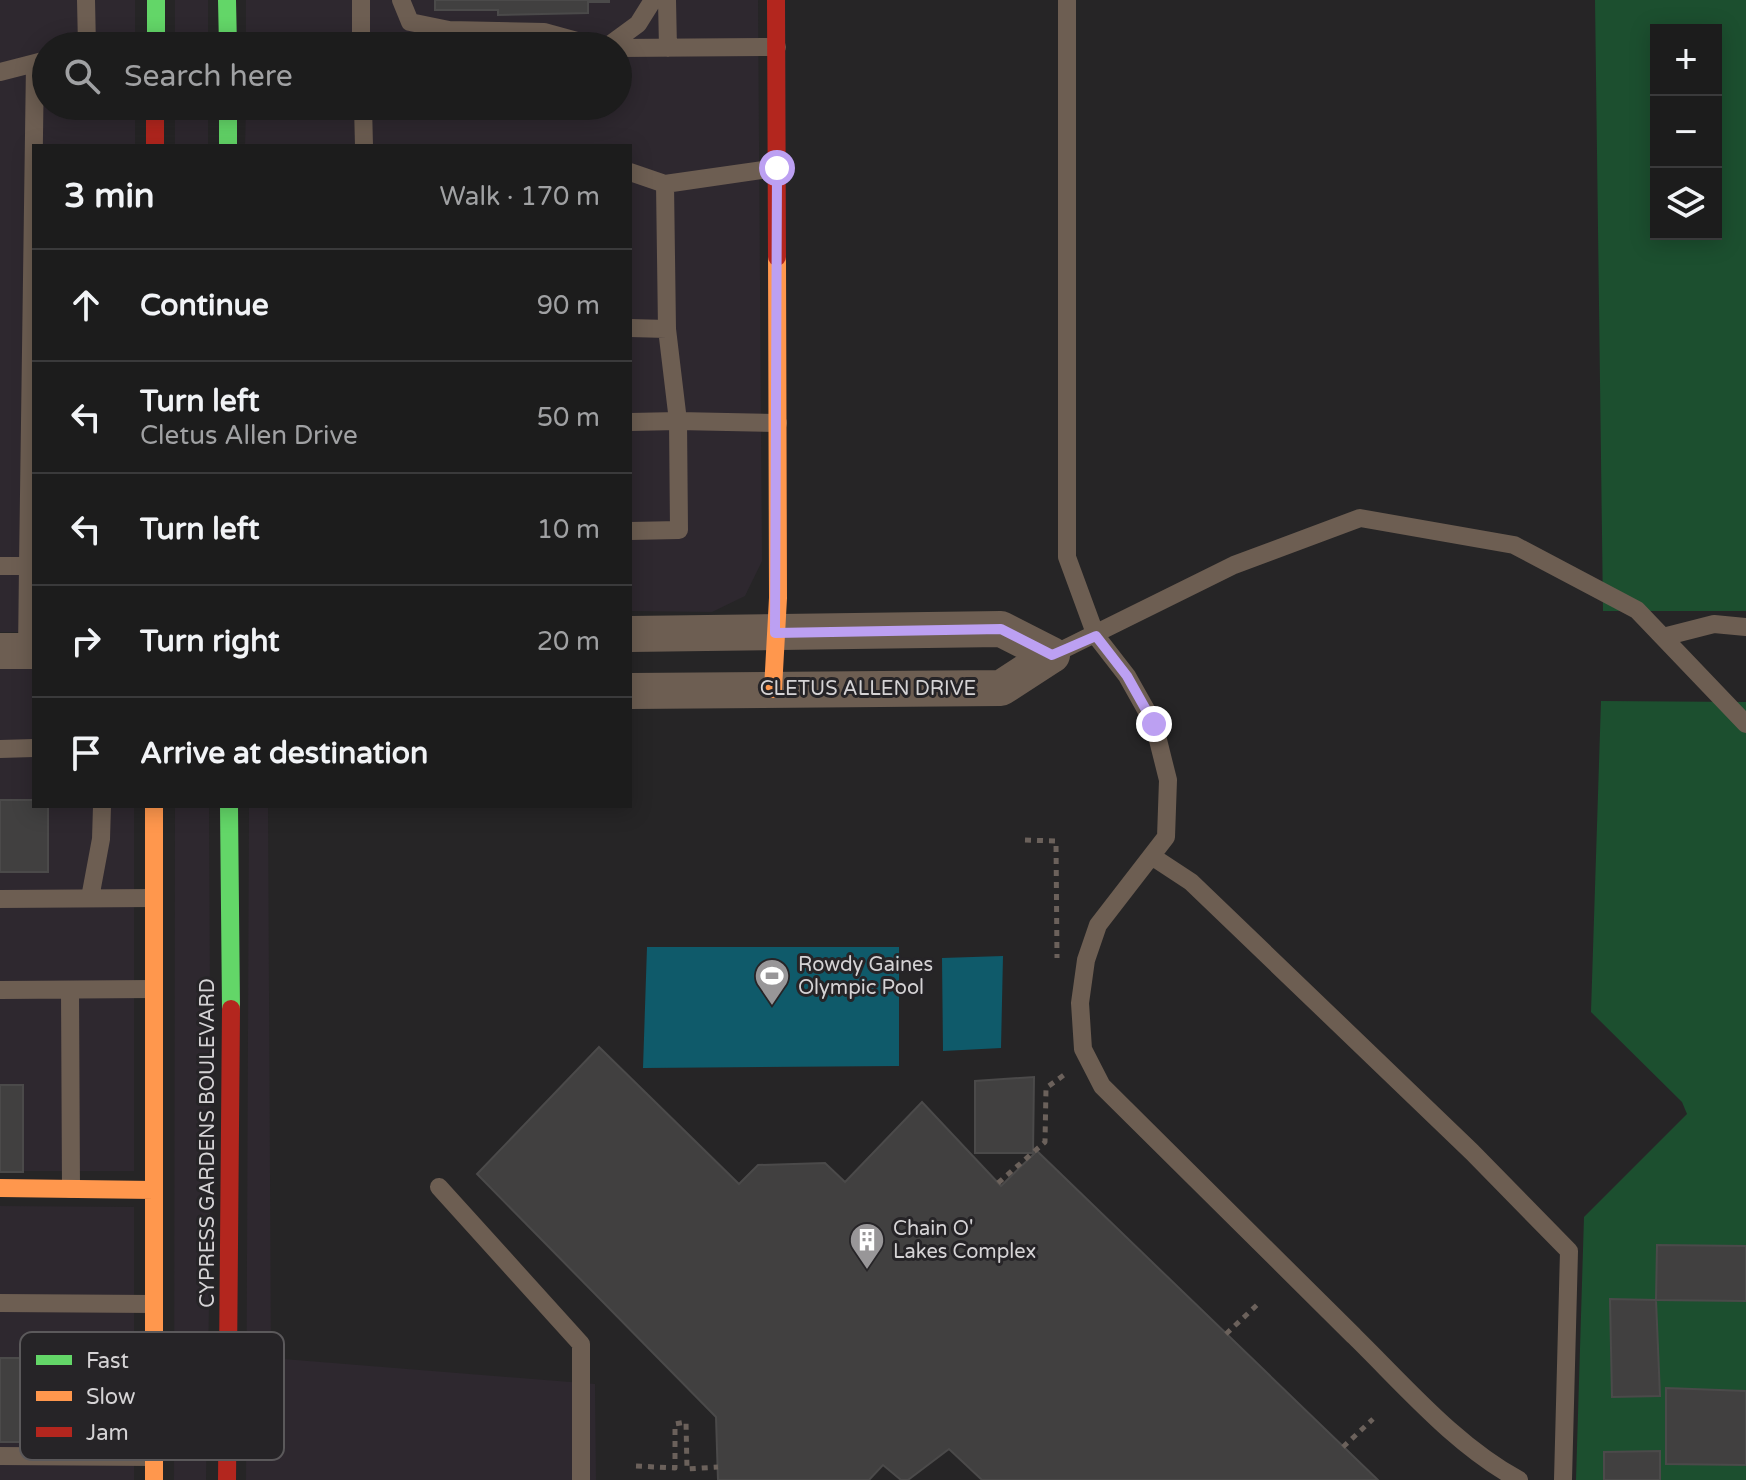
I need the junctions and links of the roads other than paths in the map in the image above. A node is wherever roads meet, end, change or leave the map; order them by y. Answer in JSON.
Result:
{"nodes":[{"id":1,"x":86,"y":0,"type":"edge"},
{"id":2,"x":156,"y":0,"type":"edge"},
{"id":3,"x":227,"y":0,"type":"edge"},
{"id":4,"x":361,"y":0,"type":"edge"},
{"id":5,"x":401,"y":0,"type":"edge"},
{"id":6,"x":653,"y":0,"type":"edge"},
{"id":7,"x":667,"y":0,"type":"edge"},
{"id":8,"x":776,"y":0,"type":"edge"},
{"id":9,"x":1067,"y":0,"type":"edge"},
{"id":10,"x":87,"y":32,"type":"edge"},
{"id":11,"x":156,"y":32,"type":"edge"},
{"id":12,"x":228,"y":32,"type":"edge"},
{"id":13,"x":361,"y":32,"type":"edge"},
{"id":14,"x":544,"y":32,"type":"edge"},
{"id":15,"x":627,"y":32,"type":"edge"},
{"id":16,"x":777,"y":47,"type":"junction"},
{"id":17,"x":632,"y":48,"type":"edge"},
{"id":18,"x":668,"y":48,"type":"junction"},
{"id":19,"x":32,"y":64,"type":"edge"},
{"id":20,"x":0,"y":72,"type":"edge"},
{"id":21,"x":39,"y":120,"type":"edge"},
{"id":22,"x":155,"y":120,"type":"edge"},
{"id":23,"x":228,"y":120,"type":"edge"},
{"id":24,"x":363,"y":120,"type":"edge"},
{"id":25,"x":38,"y":144,"type":"edge"},
{"id":26,"x":155,"y":144,"type":"edge"},
{"id":27,"x":228,"y":144,"type":"edge"},
{"id":28,"x":364,"y":144,"type":"edge"},
{"id":29,"x":777,"y":168,"type":"junction"},
{"id":30,"x":632,"y":173,"type":"edge"},
{"id":31,"x":665,"y":184,"type":"junction"},
{"id":32,"x":632,"y":328,"type":"edge"},
{"id":33,"x":667,"y":329,"type":"junction"},
{"id":34,"x":32,"y":398,"type":"edge"},
{"id":35,"x":678,"y":421,"type":"junction"},
{"id":36,"x":632,"y":422,"type":"edge"},
{"id":37,"x":778,"y":423,"type":"junction"},
{"id":38,"x":632,"y":531,"type":"edge"},
{"id":39,"x":0,"y":566,"type":"edge"},
{"id":40,"x":28,"y":566,"type":"junction"},
{"id":41,"x":1746,"y":627,"type":"edge"},
{"id":42,"x":775,"y":633,"type":"junction"},
{"id":43,"x":632,"y":634,"type":"edge"},
{"id":44,"x":1096,"y":636,"type":"junction"},
{"id":45,"x":1663,"y":637,"type":"junction"},
{"id":46,"x":20,"y":651,"type":"edge"},
{"id":47,"x":1052,"y":655,"type":"junction"},
{"id":48,"x":773,"y":689,"type":"junction"},
{"id":49,"x":632,"y":691,"type":"edge"},
{"id":50,"x":1746,"y":724,"type":"edge"},
{"id":51,"x":32,"y":748,"type":"edge"},
{"id":52,"x":0,"y":749,"type":"edge"},
{"id":53,"x":102,"y":808,"type":"edge"},
{"id":54,"x":154,"y":808,"type":"edge"},
{"id":55,"x":229,"y":808,"type":"edge"},
{"id":56,"x":1153,"y":857,"type":"junction"},
{"id":57,"x":90,"y":898,"type":"junction"},
{"id":58,"x":154,"y":898,"type":"junction"},
{"id":59,"x":0,"y":899,"type":"edge"},
{"id":60,"x":154,"y":989,"type":"junction"},
{"id":61,"x":0,"y":990,"type":"edge"},
{"id":62,"x":70,"y":990,"type":"junction"},
{"id":63,"x":439,"y":1187,"type":"dead end"},
{"id":64,"x":0,"y":1188,"type":"edge"},
{"id":65,"x":71,"y":1189,"type":"junction"},
{"id":66,"x":154,"y":1190,"type":"junction"},
{"id":67,"x":0,"y":1303,"type":"edge"},
{"id":68,"x":154,"y":1304,"type":"junction"},
{"id":69,"x":154,"y":1332,"type":"edge"},
{"id":70,"x":230,"y":1332,"type":"edge"},
{"id":71,"x":0,"y":1456,"type":"edge"},
{"id":72,"x":20,"y":1456,"type":"edge"},
{"id":73,"x":227,"y":1460,"type":"edge"},
{"id":74,"x":227,"y":1480,"type":"edge"},
{"id":75,"x":581,"y":1480,"type":"edge"},
{"id":76,"x":1519,"y":1480,"type":"edge"},
{"id":77,"x":1563,"y":1480,"type":"edge"}],
"edges":[{"from":1,"to":10,"type":"lane"},
{"from":2,"to":11,"type":"main road"},
{"from":3,"to":12,"type":"main road"},
{"from":4,"to":13,"type":"lane"},
{"from":5,"to":14,"type":"lane"},
{"from":6,"to":15,"type":"lane"},
{"from":7,"to":18,"type":"lane"},
{"from":8,"to":16,"type":"main road"},
{"from":9,"to":44,"type":"lane"},
{"from":16,"to":18,"type":"lane"},
{"from":16,"to":29,"type":"main road"},
{"from":17,"to":18,"type":"lane"},
{"from":19,"to":20,"type":"lane"},
{"from":21,"to":25,"type":"lane"},
{"from":22,"to":26,"type":"main road"},
{"from":23,"to":27,"type":"main road"},
{"from":24,"to":28,"type":"lane"},
{"from":29,"to":31,"type":"lane"},
{"from":29,"to":37,"type":"main road"},
{"from":30,"to":31,"type":"lane"},
{"from":31,"to":33,"type":"lane"},
{"from":32,"to":33,"type":"lane"},
{"from":33,"to":35,"type":"lane"},
{"from":34,"to":40,"type":"lane"},
{"from":35,"to":36,"type":"lane"},
{"from":35,"to":37,"type":"lane"},
{"from":35,"to":38,"type":"lane"},
{"from":37,"to":42,"type":"main road"},
{"from":39,"to":40,"type":"lane"},
{"from":40,"to":46,"type":"lane"},
{"from":41,"to":45,"type":"lane"},
{"from":42,"to":43,"type":"street"},
{"from":42,"to":47,"type":"street"},
{"from":42,"to":48,"type":"main road"},
{"from":44,"to":45,"type":"lane"},
{"from":44,"to":47,"type":"lane"},
{"from":44,"to":56,"type":"lane"},
{"from":45,"to":50,"type":"lane"},
{"from":47,"to":48,"type":"street","name":"CLETUS ALLEN DRIVE"},
{"from":48,"to":49,"type":"street","name":"CLETUS ALLEN DRIVE"},
{"from":51,"to":52,"type":"lane"},
{"from":53,"to":57,"type":"lane"},
{"from":54,"to":58,"type":"main road"},
{"from":55,"to":70,"type":"main road","name":"CYPRESS GARDENS BOULEVARD"},
{"from":56,"to":76,"type":"lane"},
{"from":56,"to":77,"type":"lane"},
{"from":57,"to":58,"type":"lane"},
{"from":57,"to":59,"type":"lane"},
{"from":58,"to":60,"type":"main road"},
{"from":60,"to":62,"type":"lane"},
{"from":60,"to":66,"type":"main road"},
{"from":61,"to":62,"type":"lane"},
{"from":62,"to":65,"type":"lane"},
{"from":63,"to":75,"type":"lane"},
{"from":64,"to":65,"type":"main road"},
{"from":65,"to":66,"type":"main road"},
{"from":66,"to":68,"type":"main road"},
{"from":67,"to":68,"type":"lane"},
{"from":68,"to":69,"type":"main road"},
{"from":71,"to":72,"type":"lane"},
{"from":73,"to":74,"type":"main road","name":"CYPRESS GARDENS BOULEVARD"}]}
